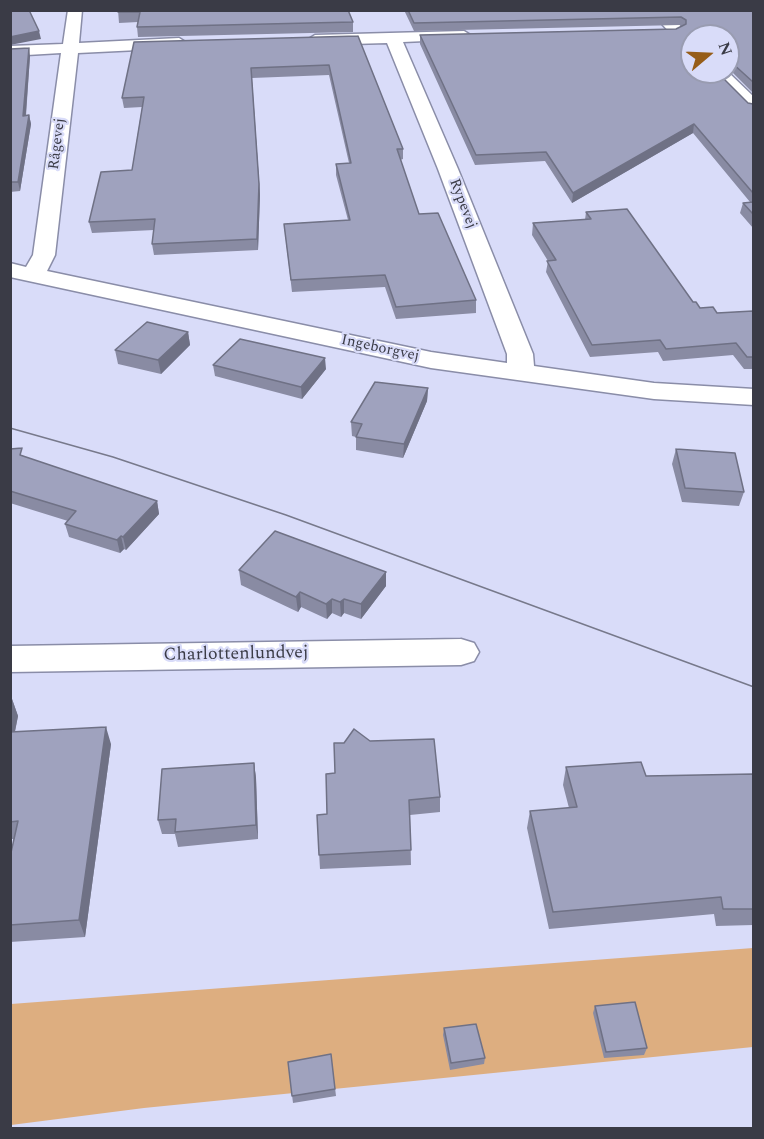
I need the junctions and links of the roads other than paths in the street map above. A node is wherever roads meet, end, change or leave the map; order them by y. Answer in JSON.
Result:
{"nodes":[{"id":1,"x":75,"y":10,"type":"edge"},
{"id":2,"x":656,"y":10,"type":"edge"},
{"id":3,"x":675,"y":30,"type":"junction"},
{"id":4,"x":652,"y":31,"type":"edge"},
{"id":5,"x":680,"y":35,"type":"edge"},
{"id":6,"x":475,"y":36,"type":"edge"},
{"id":7,"x":393,"y":38,"type":"junction"},
{"id":8,"x":304,"y":40,"type":"edge"},
{"id":9,"x":200,"y":43,"type":"edge"},
{"id":10,"x":70,"y":46,"type":"junction"},
{"id":11,"x":10,"y":51,"type":"edge"},
{"id":12,"x":730,"y":84,"type":"edge"},
{"id":13,"x":753,"y":107,"type":"edge"},
{"id":14,"x":22,"y":272,"type":"edge"},
{"id":15,"x":521,"y":374,"type":"junction"},
{"id":16,"x":753,"y":397,"type":"edge"},
{"id":17,"x":460,"y":652,"type":"dead end"},
{"id":18,"x":10,"y":659,"type":"edge"}],
"edges":[{"from":1,"to":10,"type":"street","name":"Rågevej"},
{"from":2,"to":3,"type":"street"},
{"from":3,"to":4,"type":"street"},
{"from":3,"to":5,"type":"street"},
{"from":6,"to":7,"type":"street"},
{"from":7,"to":8,"type":"street"},
{"from":7,"to":15,"type":"street","name":"Rypevej"},
{"from":9,"to":10,"type":"street"},
{"from":10,"to":11,"type":"street"},
{"from":10,"to":14,"type":"street","name":"Rågevej"},
{"from":12,"to":13,"type":"street"},
{"from":14,"to":15,"type":"street","name":"Ingeborgvej"},
{"from":15,"to":16,"type":"street","name":"Ingeborgvej"},
{"from":17,"to":18,"type":"street","name":"Charlottenlundvej"}]}
